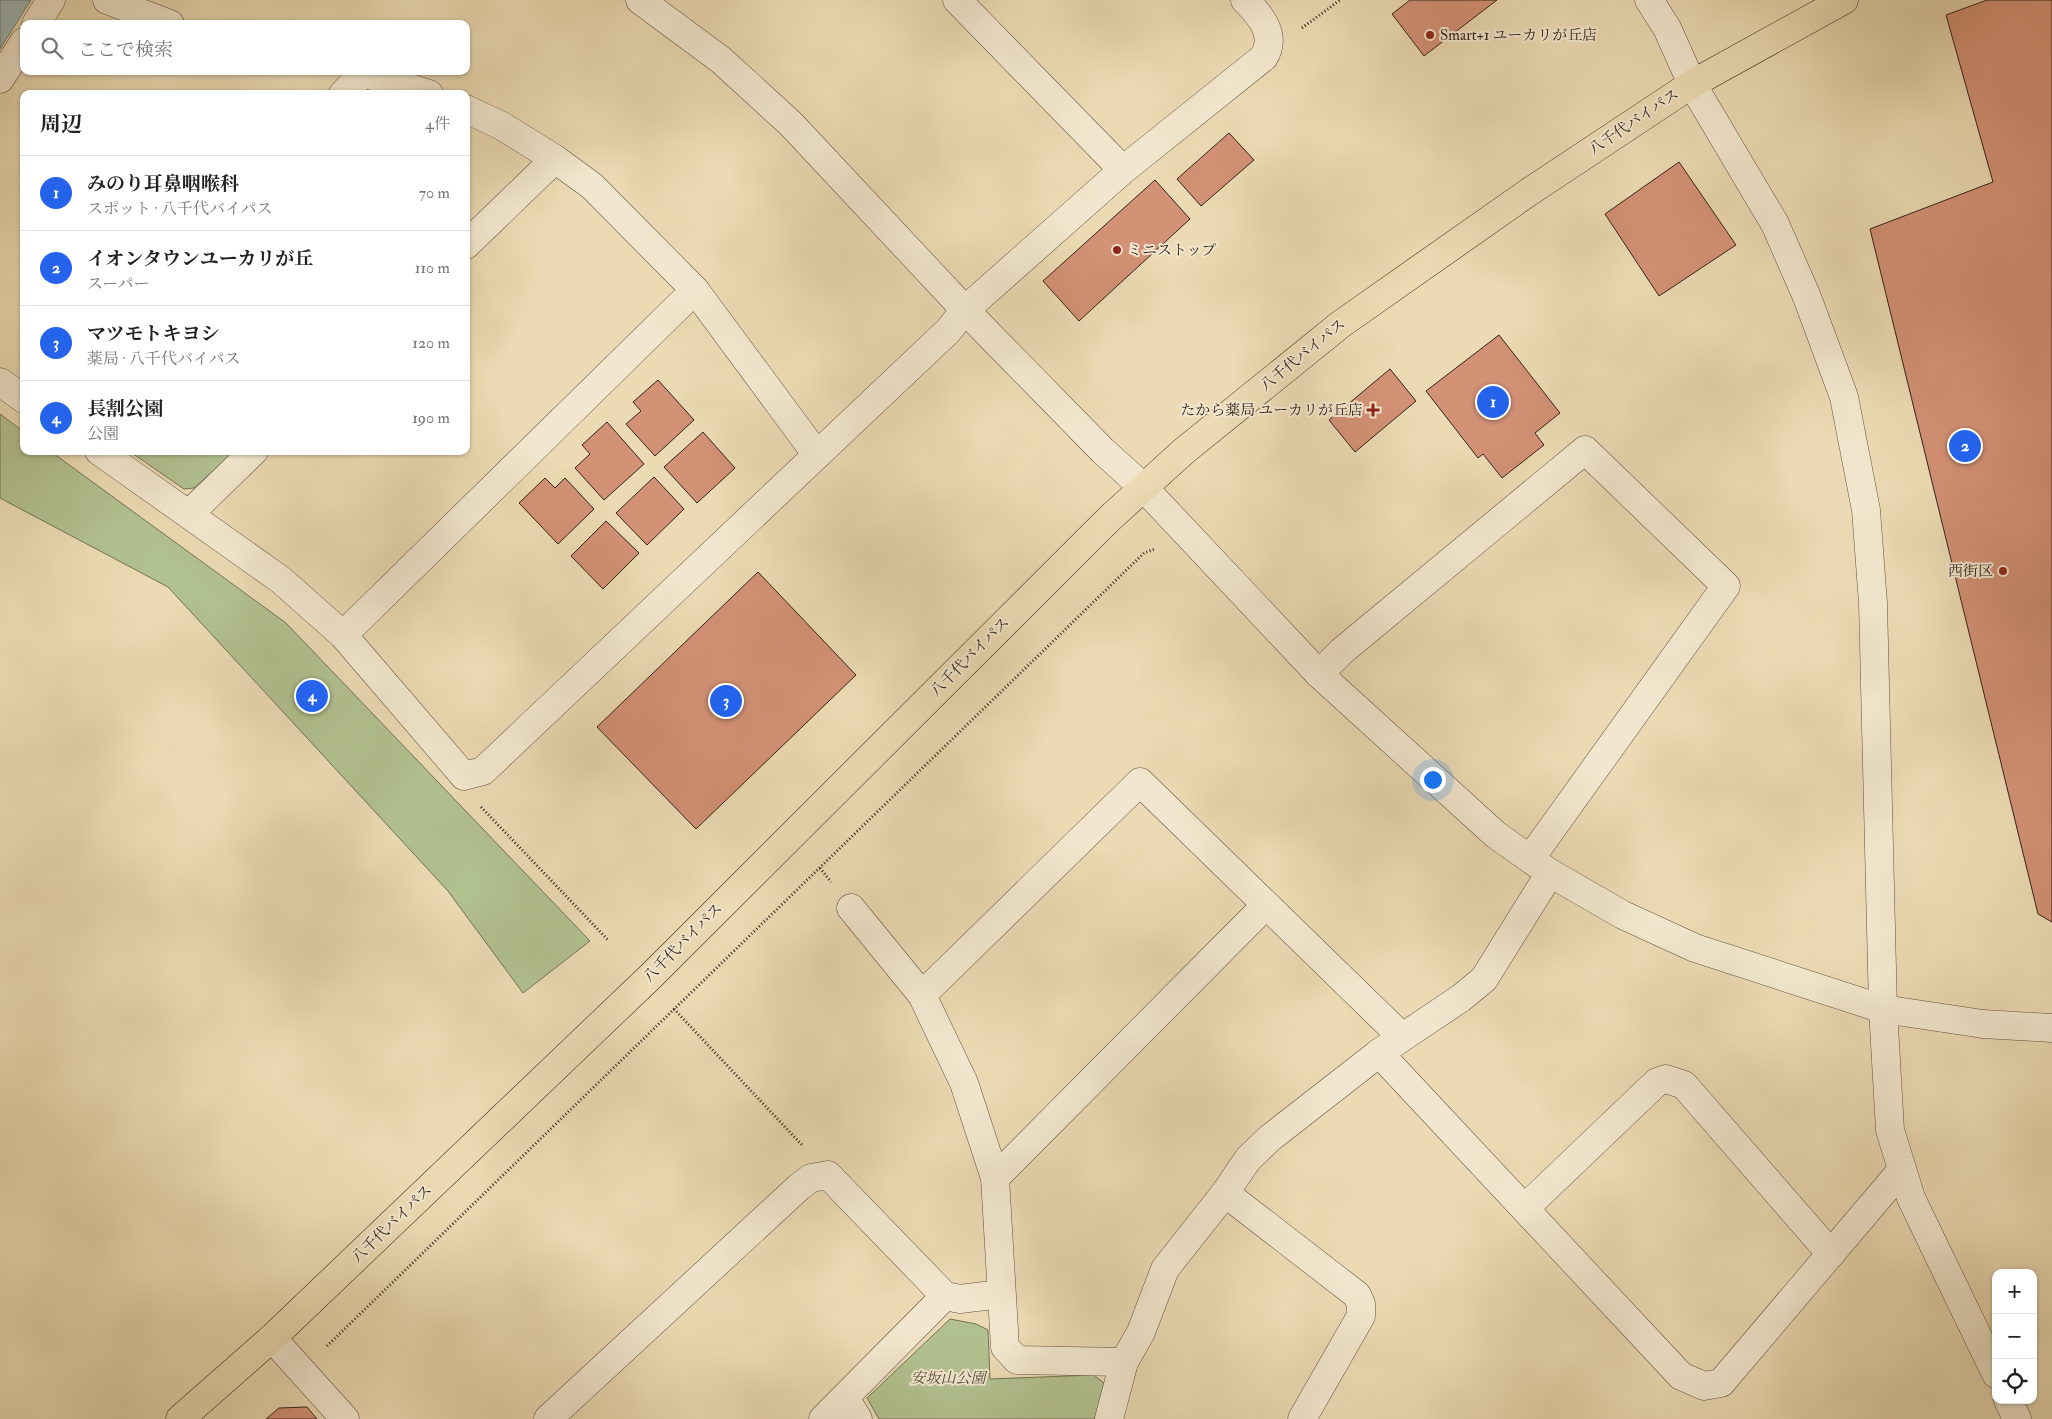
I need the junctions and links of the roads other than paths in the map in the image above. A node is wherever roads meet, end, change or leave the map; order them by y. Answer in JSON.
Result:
{"nodes":[{"id":1,"x":51,"y":0,"type":"edge"},
{"id":2,"x":107,"y":0,"type":"edge"},
{"id":3,"x":640,"y":0,"type":"edge"},
{"id":4,"x":957,"y":0,"type":"edge"},
{"id":5,"x":1245,"y":0,"type":"edge"},
{"id":6,"x":1649,"y":0,"type":"edge"},
{"id":7,"x":1844,"y":0,"type":"edge"},
{"id":8,"x":38,"y":20,"type":"edge"},
{"id":9,"x":160,"y":20,"type":"edge"},
{"id":10,"x":20,"y":48,"type":"edge"},
{"id":11,"x":358,"y":75,"type":"edge"},
{"id":12,"x":369,"y":75,"type":"edge"},
{"id":13,"x":0,"y":79,"type":"edge"},
{"id":14,"x":1692,"y":84,"type":"junction"},
{"id":15,"x":346,"y":90,"type":"edge"},
{"id":16,"x":416,"y":90,"type":"edge"},
{"id":17,"x":470,"y":111,"type":"edge"},
{"id":18,"x":555,"y":159,"type":"junction"},
{"id":19,"x":1122,"y":170,"type":"junction"},
{"id":20,"x":470,"y":241,"type":"edge"},
{"id":21,"x":695,"y":290,"type":"junction"},
{"id":22,"x":965,"y":310,"type":"junction"},
{"id":23,"x":0,"y":382,"type":"edge"},
{"id":24,"x":20,"y":396,"type":"edge"},
{"id":25,"x":105,"y":455,"type":"edge"},
{"id":26,"x":250,"y":455,"type":"edge"},
{"id":27,"x":817,"y":455,"type":"junction"},
{"id":28,"x":1144,"y":488,"type":"junction"},
{"id":29,"x":189,"y":514,"type":"junction"},
{"id":30,"x":343,"y":635,"type":"junction"},
{"id":31,"x":1319,"y":674,"type":"junction"},
{"id":32,"x":1540,"y":866,"type":"junction"},
{"id":33,"x":1266,"y":906,"type":"junction"},
{"id":34,"x":851,"y":908,"type":"dead end"},
{"id":35,"x":922,"y":995,"type":"junction"},
{"id":36,"x":1883,"y":1009,"type":"junction"},
{"id":37,"x":2052,"y":1028,"type":"edge"},
{"id":38,"x":1401,"y":1036,"type":"junction"},
{"id":39,"x":1379,"y":1052,"type":"junction"},
{"id":40,"x":1901,"y":1171,"type":"junction"},
{"id":41,"x":995,"y":1178,"type":"junction"},
{"id":42,"x":1224,"y":1193,"type":"junction"},
{"id":43,"x":1524,"y":1208,"type":"junction"},
{"id":44,"x":1831,"y":1254,"type":"junction"},
{"id":45,"x":1001,"y":1294,"type":"junction"},
{"id":46,"x":945,"y":1296,"type":"junction"},
{"id":47,"x":272,"y":1338,"type":"junction"},
{"id":48,"x":1124,"y":1362,"type":"junction"},
{"id":49,"x":1992,"y":1366,"type":"edge"},
{"id":50,"x":2010,"y":1404,"type":"edge"},
{"id":51,"x":852,"y":1408,"type":"edge"},
{"id":52,"x":180,"y":1419,"type":"edge"},
{"id":53,"x":345,"y":1419,"type":"edge"},
{"id":54,"x":548,"y":1419,"type":"edge"},
{"id":55,"x":823,"y":1419,"type":"edge"},
{"id":56,"x":1109,"y":1419,"type":"edge"},
{"id":57,"x":1302,"y":1419,"type":"edge"},
{"id":58,"x":2017,"y":1419,"type":"edge"}],
"edges":[{"from":1,"to":8,"type":"street"},
{"from":2,"to":9,"type":"street"},
{"from":3,"to":22,"type":"street"},
{"from":4,"to":19,"type":"street"},
{"from":5,"to":19,"type":"street"},
{"from":6,"to":14,"type":"street"},
{"from":7,"to":14,"type":"highway","name":"八千代バイパス"},
{"from":10,"to":13,"type":"street"},
{"from":11,"to":15,"type":"street"},
{"from":12,"to":16,"type":"street"},
{"from":14,"to":28,"type":"highway","name":"八千代バイパス"},
{"from":14,"to":36,"type":"street"},
{"from":17,"to":18,"type":"street"},
{"from":18,"to":20,"type":"street"},
{"from":18,"to":21,"type":"street"},
{"from":19,"to":22,"type":"street"},
{"from":21,"to":27,"type":"street"},
{"from":21,"to":30,"type":"street"},
{"from":22,"to":27,"type":"street"},
{"from":22,"to":28,"type":"street"},
{"from":23,"to":24,"type":"street"},
{"from":25,"to":29,"type":"street"},
{"from":26,"to":29,"type":"street"},
{"from":27,"to":30,"type":"street"},
{"from":28,"to":31,"type":"street"},
{"from":28,"to":47,"type":"highway","name":"八千代バイパス"},
{"from":29,"to":30,"type":"street"},
{"from":31,"to":32,"type":"street"},
{"from":31,"to":32,"type":"street"},
{"from":32,"to":36,"type":"street"},
{"from":32,"to":38,"type":"street"},
{"from":33,"to":35,"type":"street"},
{"from":33,"to":38,"type":"street"},
{"from":33,"to":41,"type":"street"},
{"from":34,"to":35,"type":"street"},
{"from":35,"to":41,"type":"street"},
{"from":36,"to":37,"type":"street"},
{"from":36,"to":40,"type":"street"},
{"from":38,"to":39,"type":"street"},
{"from":39,"to":42,"type":"street"},
{"from":39,"to":43,"type":"street"},
{"from":40,"to":44,"type":"street"},
{"from":40,"to":49,"type":"street"},
{"from":41,"to":45,"type":"street"},
{"from":42,"to":48,"type":"street"},
{"from":42,"to":57,"type":"street"},
{"from":43,"to":44,"type":"street"},
{"from":43,"to":44,"type":"street"},
{"from":45,"to":46,"type":"street"},
{"from":45,"to":48,"type":"street"},
{"from":46,"to":51,"type":"street"},
{"from":46,"to":54,"type":"street"},
{"from":47,"to":52,"type":"highway","name":"八千代バイパス"},
{"from":47,"to":53,"type":"street"},
{"from":48,"to":56,"type":"street"},
{"from":50,"to":58,"type":"street"},
{"from":51,"to":55,"type":"street"}]}
